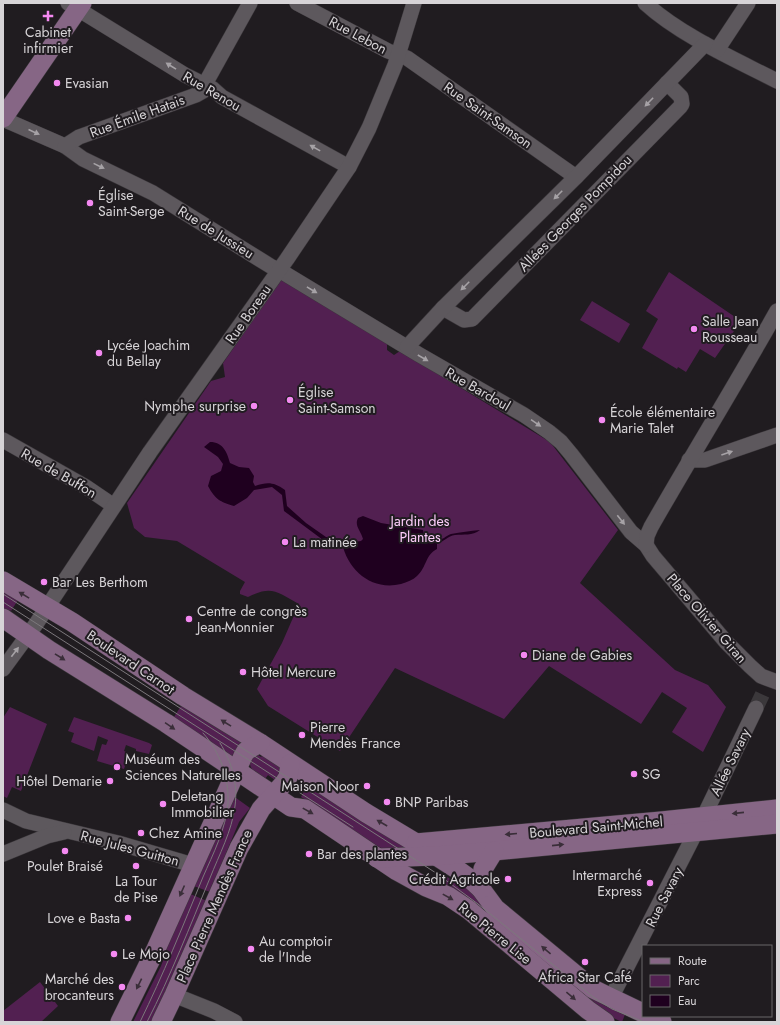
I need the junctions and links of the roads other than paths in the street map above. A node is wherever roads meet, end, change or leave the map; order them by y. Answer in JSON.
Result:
{"nodes":[{"id":1,"x":250,"y":3,"type":"edge"},
{"id":2,"x":297,"y":3,"type":"edge"},
{"id":3,"x":414,"y":3,"type":"edge"},
{"id":4,"x":645,"y":3,"type":"edge"},
{"id":5,"x":748,"y":3,"type":"edge"},
{"id":6,"x":76,"y":5,"type":"edge"},
{"id":7,"x":711,"y":47,"type":"junction"},
{"id":8,"x":398,"y":55,"type":"junction"},
{"id":9,"x":777,"y":81,"type":"edge"},
{"id":10,"x":667,"y":83,"type":"junction"},
{"id":11,"x":208,"y":86,"type":"junction"},
{"id":12,"x":3,"y":118,"type":"edge"},
{"id":13,"x":65,"y":146,"type":"junction"},
{"id":14,"x":349,"y":167,"type":"junction"},
{"id":15,"x":576,"y":177,"type":"junction"},
{"id":16,"x":279,"y":270,"type":"junction"},
{"id":17,"x":443,"y":308,"type":"junction"},
{"id":18,"x":777,"y":311,"type":"edge"},
{"id":19,"x":407,"y":347,"type":"junction"},
{"id":20,"x":777,"y":435,"type":"edge"},
{"id":21,"x":3,"y":440,"type":"edge"},
{"id":22,"x":689,"y":460,"type":"junction"},
{"id":23,"x":114,"y":506,"type":"junction"},
{"id":24,"x":646,"y":545,"type":"junction"},
{"id":25,"x":3,"y":581,"type":"edge"},
{"id":26,"x":46,"y":607,"type":"junction"},
{"id":27,"x":3,"y":618,"type":"edge"},
{"id":28,"x":27,"y":636,"type":"junction"},
{"id":29,"x":3,"y":669,"type":"edge"},
{"id":30,"x":770,"y":684,"type":"edge"},
{"id":31,"x":756,"y":708,"type":"tunnel mouth"},
{"id":32,"x":260,"y":743,"type":"junction"},
{"id":33,"x":212,"y":753,"type":"junction"},
{"id":34,"x":290,"y":764,"type":"junction"},
{"id":35,"x":240,"y":769,"type":"junction"},
{"id":36,"x":226,"y":792,"type":"junction"},
{"id":37,"x":274,"y":795,"type":"junction"},
{"id":38,"x":777,"y":809,"type":"edge"},
{"id":39,"x":3,"y":810,"type":"edge"},
{"id":40,"x":26,"y":821,"type":"junction"},
{"id":41,"x":700,"y":824,"type":"junction"},
{"id":42,"x":777,"y":824,"type":"edge"},
{"id":43,"x":67,"y":831,"type":"junction"},
{"id":44,"x":416,"y":842,"type":"junction"},
{"id":45,"x":22,"y":847,"type":"junction"},
{"id":46,"x":494,"y":851,"type":"junction"},
{"id":47,"x":3,"y":854,"type":"edge"},
{"id":48,"x":436,"y":856,"type":"junction"},
{"id":49,"x":377,"y":858,"type":"junction"},
{"id":50,"x":193,"y":865,"type":"junction"},
{"id":51,"x":481,"y":889,"type":"junction"},
{"id":52,"x":174,"y":995,"type":"junction"},
{"id":53,"x":611,"y":998,"type":"junction"},
{"id":54,"x":642,"y":1012,"type":"edge"},
{"id":55,"x":213,"y":1017,"type":"edge"},
{"id":56,"x":651,"y":1017,"type":"edge"},
{"id":57,"x":120,"y":1022,"type":"edge"},
{"id":58,"x":161,"y":1022,"type":"edge"},
{"id":59,"x":236,"y":1022,"type":"edge"},
{"id":60,"x":602,"y":1022,"type":"edge"},
{"id":61,"x":662,"y":1022,"type":"edge"}],
"edges":[{"from":1,"to":11,"type":"street"},
{"from":2,"to":8,"type":"street","name":"Rue Lebon"},
{"from":3,"to":8,"type":"street","name":"Rue Boreau"},
{"from":4,"to":7,"type":"street"},
{"from":5,"to":7,"type":"street","name":"Allées Georges Pompidou"},
{"from":11,"to":6,"type":"street","name":"Rue Renou","one_way":true},
{"from":6,"to":12,"type":"main road"},
{"from":7,"to":9,"type":"street"},
{"from":7,"to":10,"type":"street","name":"Allées Georges Pompidou"},
{"from":8,"to":14,"type":"street","name":"Rue Boreau"},
{"from":8,"to":15,"type":"street","name":"Rue Saint-Samson"},
{"from":10,"to":15,"type":"street","name":"Allées Georges Pompidou","one_way":true},
{"from":10,"to":17,"type":"street","name":"Allées Georges Pompidou"},
{"from":11,"to":13,"type":"street","name":"Rue Émile Hatais"},
{"from":14,"to":11,"type":"street","name":"Rue Renou","one_way":true},
{"from":12,"to":13,"type":"street","name":"Rue de Jussieu","one_way":true},
{"from":13,"to":16,"type":"street","name":"Rue de Jussieu","one_way":true},
{"from":14,"to":16,"type":"street","name":"Rue Boreau"},
{"from":15,"to":17,"type":"street","name":"Allées Georges Pompidou","one_way":true},
{"from":16,"to":19,"type":"street","name":"Rue Bardoul","one_way":true},
{"from":16,"to":23,"type":"street","name":"Rue Boreau"},
{"from":17,"to":19,"type":"street","name":"Allées Georges Pompidou"},
{"from":18,"to":22,"type":"street"},
{"from":19,"to":24,"type":"street","name":"Rue Bardoul","one_way":true},
{"from":22,"to":20,"type":"street","one_way":true},
{"from":21,"to":23,"type":"street","name":"Rue de Buffon"},
{"from":22,"to":24,"type":"street"},
{"from":23,"to":26,"type":"street","name":"Rue Boreau"},
{"from":24,"to":30,"type":"street","name":"Place Olivier Giran"},
{"from":26,"to":25,"type":"main road","name":"Boulevard Carnot","one_way":true},
{"from":26,"to":28,"type":"street","name":"Rue Boreau"},
{"from":32,"to":26,"type":"main road","name":"Boulevard Carnot","one_way":true},
{"from":27,"to":28,"type":"main road"},
{"from":29,"to":28,"type":"street","name":"Rue Boreau","one_way":true},
{"from":28,"to":33,"type":"main road","one_way":true},
{"from":31,"to":41,"type":"street","name":"Allée Savary"},
{"from":32,"to":34,"type":"main road","name":"Boulevard Carnot"},
{"from":32,"to":35,"type":"main road"},
{"from":33,"to":35,"type":"main road"},
{"from":33,"to":36,"type":"main road"},
{"from":34,"to":37,"type":"main road"},
{"from":44,"to":34,"type":"main road","one_way":true},
{"from":35,"to":36,"type":"main road"},
{"from":35,"to":37,"type":"main road"},
{"from":36,"to":50,"type":"main road"},
{"from":37,"to":49,"type":"main road","one_way":true},
{"from":37,"to":52,"type":"main road","name":"Place Pierre Mendès France"},
{"from":38,"to":41,"type":"main road","name":"Boulevard Saint-Michel","one_way":true},
{"from":39,"to":40,"type":"street","name":"Rue Jules Guitton"},
{"from":40,"to":43,"type":"street","name":"Rue Jules Guitton"},
{"from":40,"to":45,"type":"street"},
{"from":41,"to":42,"type":"main road","name":"Boulevard Saint-Michel"},
{"from":41,"to":44,"type":"main road","name":"Boulevard Saint-Michel","one_way":true},
{"from":46,"to":41,"type":"main road","name":"Boulevard Saint-Michel","one_way":true},
{"from":41,"to":53,"type":"street","name":"Rue Savary"},
{"from":43,"to":45,"type":"street"},
{"from":43,"to":50,"type":"street","name":"Rue Jules Guitton"},
{"from":44,"to":48,"type":"main road"},
{"from":45,"to":47,"type":"street"},
{"from":46,"to":48,"type":"main road","name":"Boulevard Saint-Michel"},
{"from":46,"to":51,"type":"main road"},
{"from":48,"to":49,"type":"main road","name":"Boulevard Saint-Michel"},
{"from":48,"to":51,"type":"main road","name":"Rue Pierre Lise"},
{"from":49,"to":60,"type":"main road","name":"Rue Pierre Lise","one_way":true},
{"from":50,"to":57,"type":"main road","one_way":true},
{"from":53,"to":51,"type":"main road","name":"Rue Pierre Lise","one_way":true},
{"from":52,"to":55,"type":"street"},
{"from":52,"to":58,"type":"main road","name":"Place Pierre Mendès France"},
{"from":53,"to":54,"type":"main road","name":"Rue Pierre Lise"},
{"from":55,"to":59,"type":"street"},
{"from":56,"to":61,"type":"main road"}]}
